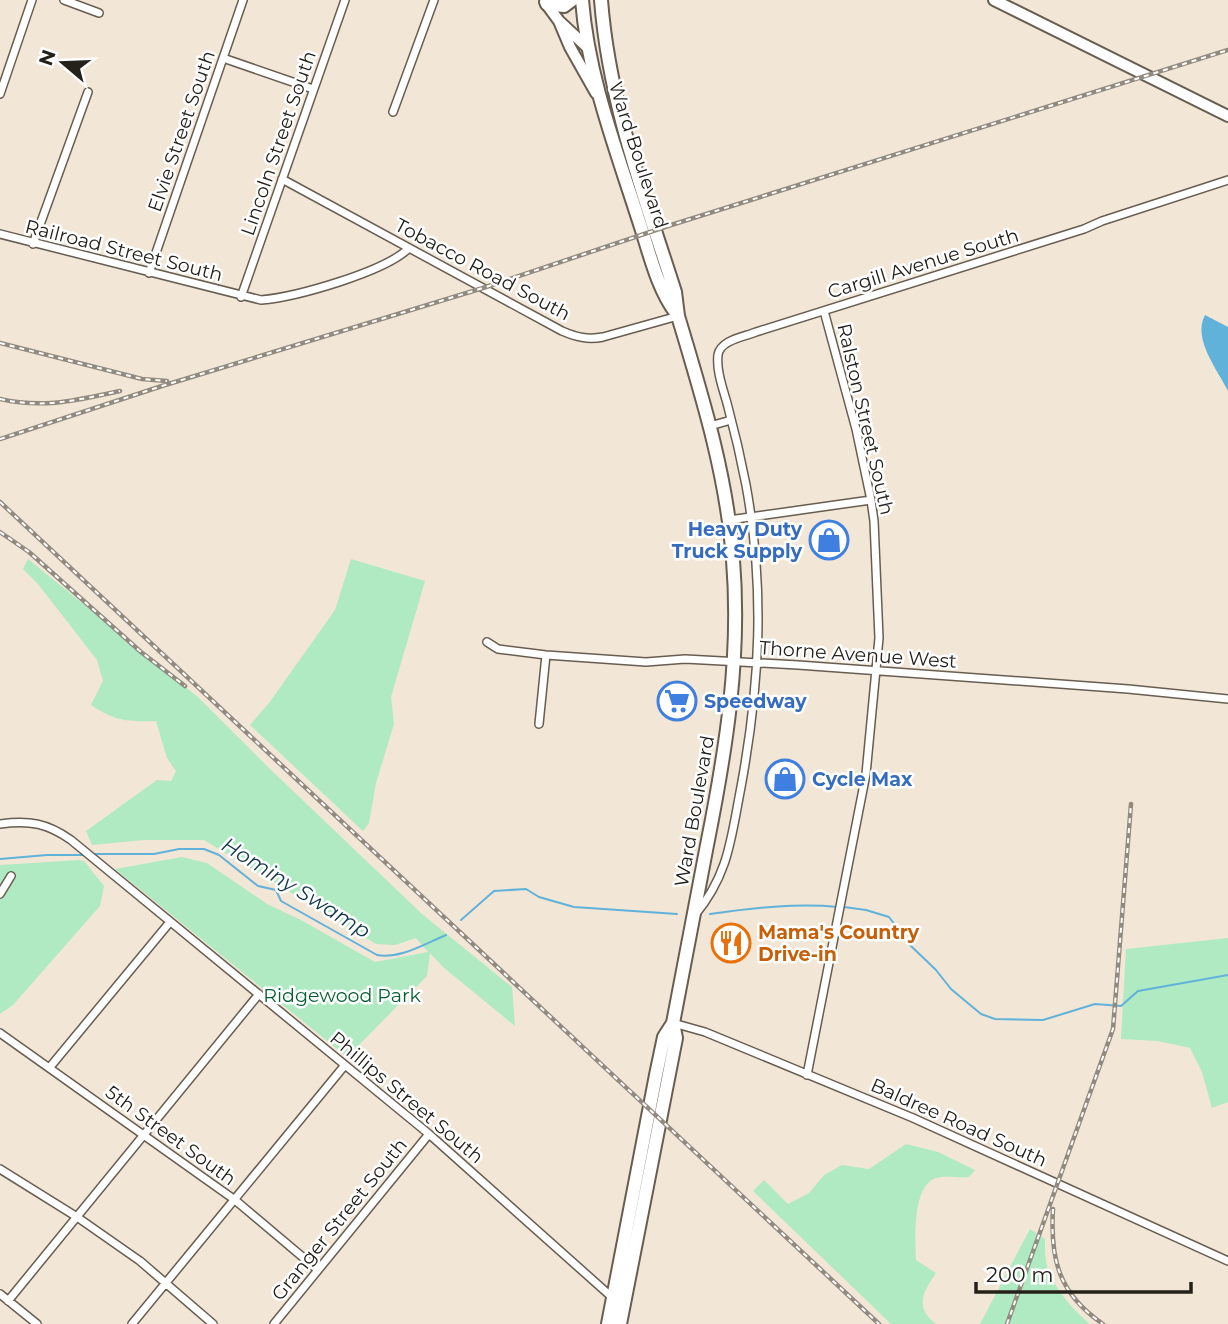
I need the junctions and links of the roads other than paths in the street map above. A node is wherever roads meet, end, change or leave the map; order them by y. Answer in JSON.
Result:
{"nodes":[{"id":1,"x":32,"y":0,"type":"edge"},
{"id":2,"x":64,"y":0,"type":"edge"},
{"id":3,"x":243,"y":0,"type":"edge"},
{"id":4,"x":345,"y":0,"type":"edge"},
{"id":5,"x":434,"y":0,"type":"edge"},
{"id":6,"x":572,"y":0,"type":"edge"},
{"id":7,"x":582,"y":0,"type":"edge"},
{"id":8,"x":601,"y":0,"type":"edge"},
{"id":9,"x":994,"y":0,"type":"edge"},
{"id":10,"x":545,"y":2,"type":"edge"},
{"id":11,"x":99,"y":13,"type":"dead end"},
{"id":12,"x":559,"y":20,"type":"junction"},
{"id":13,"x":588,"y":48,"type":"junction"},
{"id":14,"x":223,"y":58,"type":"junction"},
{"id":15,"x":610,"y":73,"type":"junction"},
{"id":16,"x":313,"y":89,"type":"junction"},
{"id":17,"x":88,"y":92,"type":"dead end"},
{"id":18,"x":0,"y":94,"type":"edge"},
{"id":19,"x":597,"y":95,"type":"junction"},
{"id":20,"x":393,"y":112,"type":"dead end"},
{"id":21,"x":1228,"y":116,"type":"edge"},
{"id":22,"x":282,"y":179,"type":"junction"},
{"id":23,"x":1228,"y":180,"type":"edge"},
{"id":24,"x":0,"y":234,"type":"edge"},
{"id":25,"x":33,"y":244,"type":"junction"},
{"id":26,"x":409,"y":248,"type":"junction"},
{"id":27,"x":149,"y":273,"type":"junction"},
{"id":28,"x":241,"y":297,"type":"junction"},
{"id":29,"x":824,"y":311,"type":"junction"},
{"id":30,"x":678,"y":316,"type":"junction"},
{"id":31,"x":731,"y":420,"type":"junction"},
{"id":32,"x":710,"y":426,"type":"junction"},
{"id":33,"x":871,"y":500,"type":"junction"},
{"id":34,"x":751,"y":516,"type":"junction"},
{"id":35,"x":729,"y":520,"type":"junction"},
{"id":36,"x":487,"y":642,"type":"dead end"},
{"id":37,"x":546,"y":655,"type":"junction"},
{"id":38,"x":735,"y":662,"type":"junction"},
{"id":39,"x":758,"y":663,"type":"junction"},
{"id":40,"x":876,"y":671,"type":"junction"},
{"id":41,"x":1228,"y":699,"type":"edge"},
{"id":42,"x":539,"y":724,"type":"dead end"},
{"id":43,"x":0,"y":824,"type":"edge"},
{"id":44,"x":11,"y":876,"type":"dead end"},
{"id":45,"x":0,"y":894,"type":"edge"},
{"id":46,"x":693,"y":918,"type":"junction"},
{"id":47,"x":170,"y":922,"type":"junction"},
{"id":48,"x":259,"y":994,"type":"junction"},
{"id":49,"x":673,"y":1023,"type":"junction"},
{"id":50,"x":0,"y":1033,"type":"edge"},
{"id":51,"x":345,"y":1065,"type":"junction"},
{"id":52,"x":50,"y":1067,"type":"junction"},
{"id":53,"x":807,"y":1075,"type":"junction"},
{"id":54,"x":144,"y":1134,"type":"junction"},
{"id":55,"x":429,"y":1134,"type":"junction"},
{"id":56,"x":0,"y":1169,"type":"edge"},
{"id":57,"x":235,"y":1200,"type":"junction"},
{"id":58,"x":77,"y":1217,"type":"junction"},
{"id":59,"x":1228,"y":1261,"type":"edge"},
{"id":60,"x":318,"y":1270,"type":"junction"},
{"id":61,"x":167,"y":1282,"type":"junction"},
{"id":62,"x":0,"y":1294,"type":"edge"},
{"id":63,"x":613,"y":1298,"type":"junction"},
{"id":64,"x":8,"y":1301,"type":"junction"},
{"id":65,"x":624,"y":1307,"type":"junction"},
{"id":66,"x":37,"y":1324,"type":"edge"},
{"id":67,"x":132,"y":1324,"type":"edge"},
{"id":68,"x":213,"y":1324,"type":"edge"},
{"id":69,"x":274,"y":1324,"type":"edge"},
{"id":70,"x":608,"y":1324,"type":"edge"},
{"id":71,"x":620,"y":1324,"type":"edge"}],
"edges":[{"from":1,"to":18,"type":"street"},
{"from":2,"to":11,"type":"street"},
{"from":3,"to":14,"type":"street","name":"Elvie Street South"},
{"from":4,"to":16,"type":"street","name":"Lincoln Street South"},
{"from":5,"to":20,"type":"street"},
{"from":6,"to":10,"type":"highway"},
{"from":7,"to":13,"type":"highway","name":"Ward Boulevard"},
{"from":8,"to":15,"type":"highway","name":"Ward Boulevard"},
{"from":9,"to":21,"type":"street"},
{"from":10,"to":12,"type":"street"},
{"from":12,"to":13,"type":"street"},
{"from":12,"to":19,"type":"street"},
{"from":13,"to":15,"type":"highway"},
{"from":13,"to":19,"type":"highway","name":"Ward Boulevard"},
{"from":14,"to":16,"type":"street"},
{"from":14,"to":27,"type":"street","name":"Elvie Street South"},
{"from":15,"to":30,"type":"highway","name":"Ward Boulevard"},
{"from":16,"to":22,"type":"street","name":"Lincoln Street South"},
{"from":17,"to":25,"type":"street"},
{"from":19,"to":30,"type":"highway","name":"Ward Boulevard"},
{"from":22,"to":26,"type":"street","name":"Tobacco Road South"},
{"from":22,"to":28,"type":"street","name":"Lincoln Street South"},
{"from":23,"to":29,"type":"street","name":"Cargill Avenue South"},
{"from":24,"to":25,"type":"street","name":"Railroad Street South"},
{"from":25,"to":27,"type":"street","name":"Railroad Street South"},
{"from":26,"to":28,"type":"street","name":"Railroad Street South"},
{"from":26,"to":30,"type":"street","name":"Tobacco Road South"},
{"from":27,"to":28,"type":"street","name":"Railroad Street South"},
{"from":29,"to":31,"type":"street","name":"Cargill Avenue South"},
{"from":29,"to":33,"type":"street","name":"Ralston Street South"},
{"from":30,"to":32,"type":"highway","name":"Ward Boulevard"},
{"from":31,"to":32,"type":"street"},
{"from":31,"to":34,"type":"street"},
{"from":32,"to":35,"type":"highway","name":"Ward Boulevard"},
{"from":33,"to":34,"type":"street"},
{"from":33,"to":40,"type":"street","name":"Ralston Street South"},
{"from":34,"to":35,"type":"street"},
{"from":34,"to":39,"type":"street"},
{"from":35,"to":38,"type":"highway","name":"Ward Boulevard"},
{"from":36,"to":37,"type":"street","name":"Thorne Avenue West"},
{"from":37,"to":38,"type":"street","name":"Thorne Avenue West"},
{"from":37,"to":42,"type":"street"},
{"from":38,"to":39,"type":"street","name":"Thorne Avenue West"},
{"from":38,"to":46,"type":"highway","name":"Ward Boulevard"},
{"from":39,"to":40,"type":"street","name":"Thorne Avenue West"},
{"from":39,"to":46,"type":"street"},
{"from":40,"to":41,"type":"street","name":"Thorne Avenue West"},
{"from":40,"to":53,"type":"street","name":"Ralston Street South"},
{"from":43,"to":47,"type":"street","name":"Phillips Street South"},
{"from":44,"to":45,"type":"street"},
{"from":46,"to":49,"type":"highway","name":"Ward Boulevard"},
{"from":47,"to":48,"type":"street","name":"Phillips Street South"},
{"from":47,"to":52,"type":"street"},
{"from":48,"to":51,"type":"street","name":"Phillips Street South"},
{"from":48,"to":54,"type":"street"},
{"from":49,"to":53,"type":"street","name":"Baldree Road South"},
{"from":49,"to":63,"type":"highway","name":"Ward Boulevard"},
{"from":49,"to":65,"type":"highway","name":"Ward Boulevard"},
{"from":50,"to":52,"type":"street","name":"5th Street South"},
{"from":51,"to":55,"type":"street","name":"Phillips Street South"},
{"from":51,"to":57,"type":"street"},
{"from":52,"to":54,"type":"street","name":"5th Street South"},
{"from":53,"to":59,"type":"street","name":"Baldree Road South"},
{"from":54,"to":57,"type":"street","name":"5th Street South"},
{"from":54,"to":58,"type":"street"},
{"from":55,"to":60,"type":"street","name":"Granger Street South"},
{"from":55,"to":63,"type":"street","name":"Phillips Street South"},
{"from":56,"to":58,"type":"street"},
{"from":57,"to":60,"type":"street","name":"5th Street South"},
{"from":57,"to":61,"type":"street"},
{"from":58,"to":61,"type":"street"},
{"from":58,"to":64,"type":"street"},
{"from":60,"to":69,"type":"street","name":"Granger Street South"},
{"from":61,"to":67,"type":"street"},
{"from":61,"to":68,"type":"street"},
{"from":62,"to":64,"type":"street"},
{"from":63,"to":65,"type":"street","name":"Phillips Street South"},
{"from":63,"to":70,"type":"highway","name":"Ward Boulevard"},
{"from":64,"to":66,"type":"street"},
{"from":65,"to":71,"type":"highway","name":"Ward Boulevard"}]}
